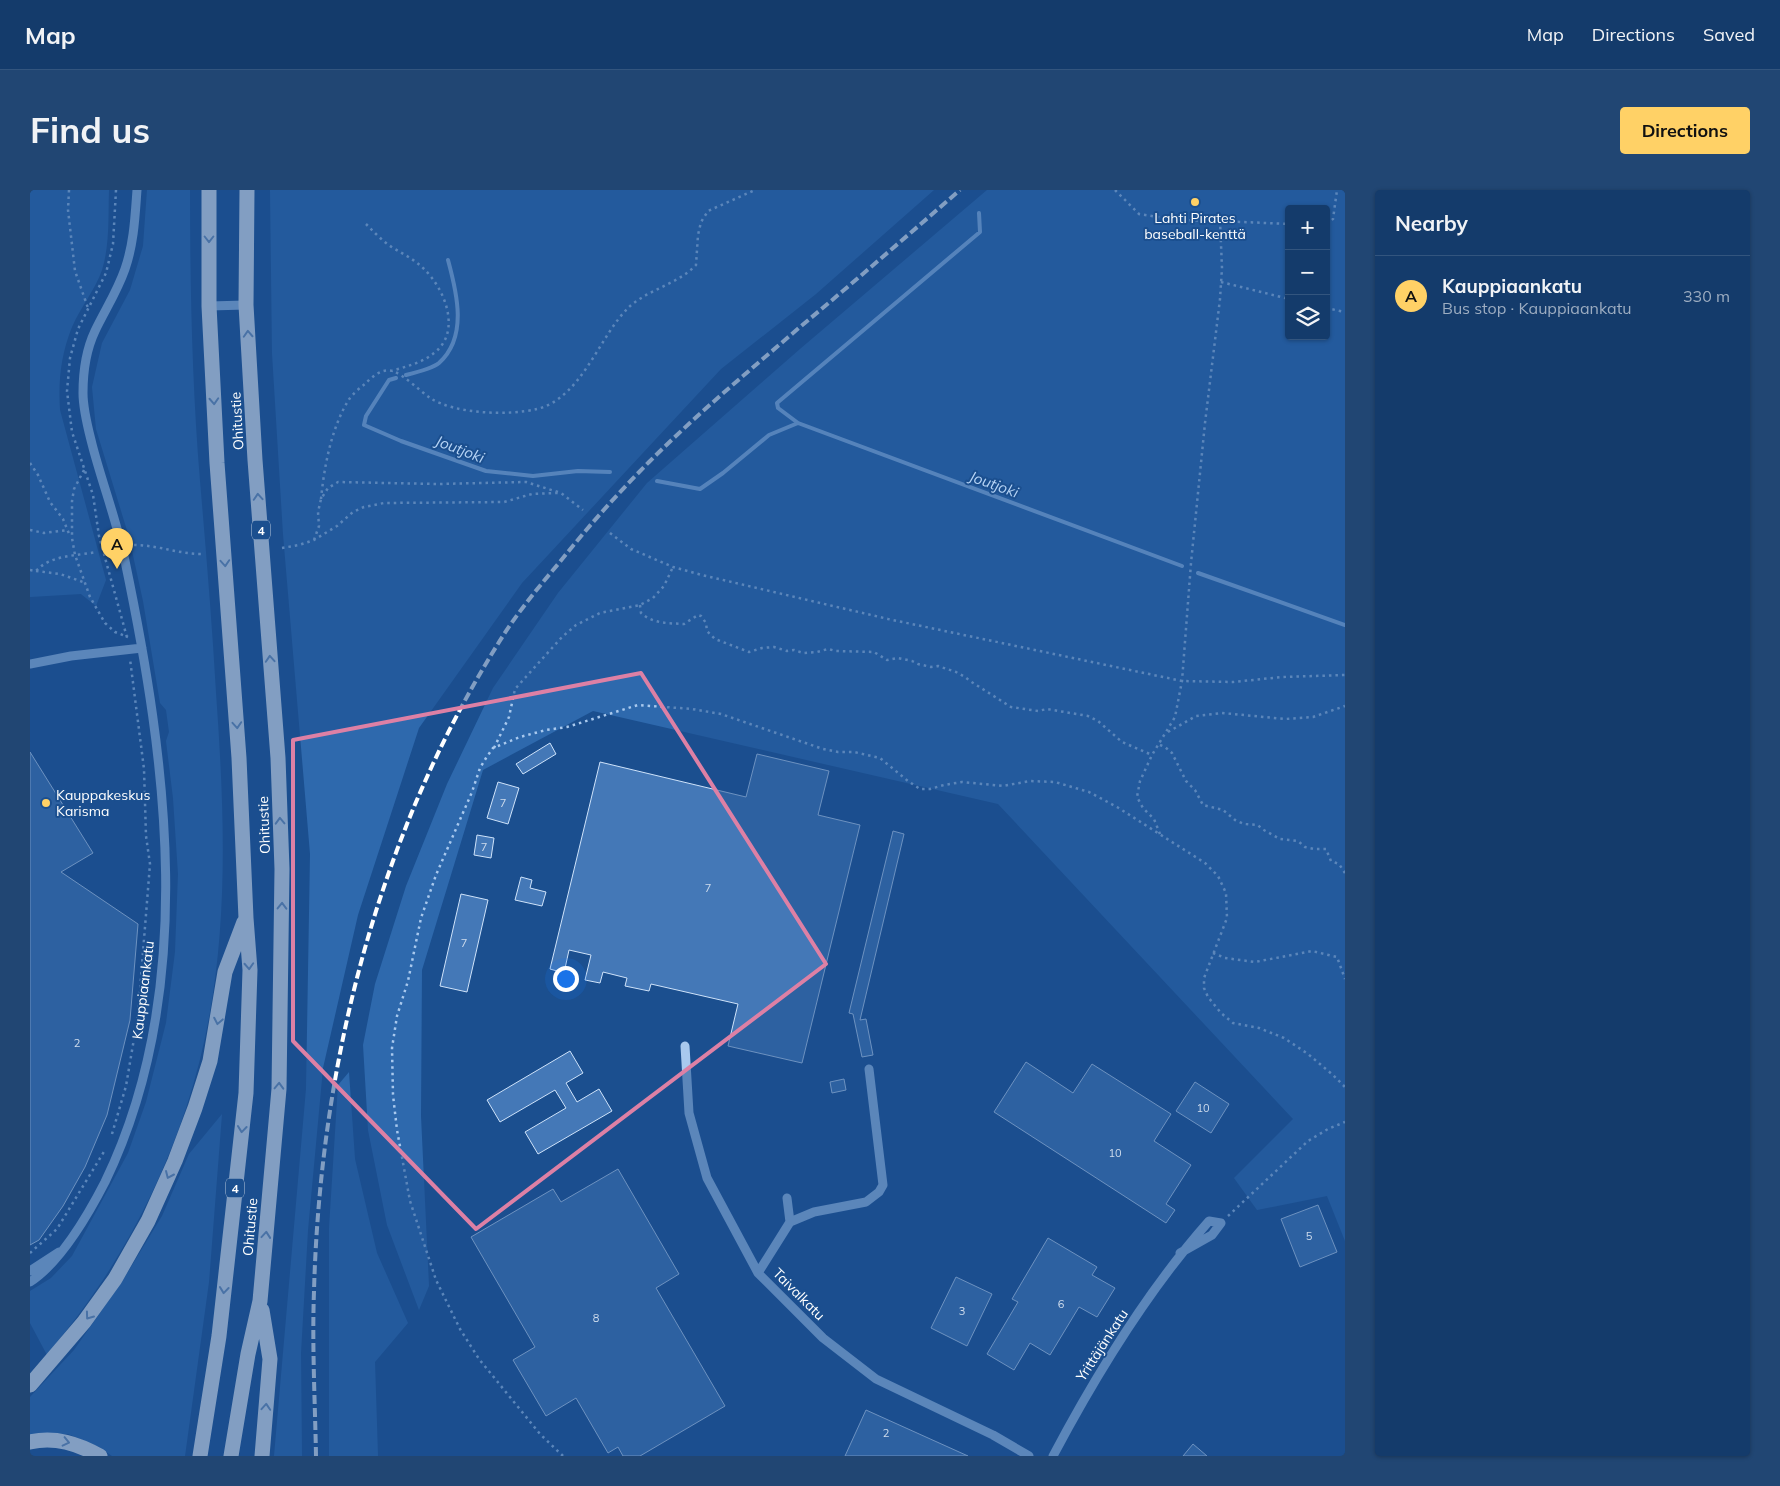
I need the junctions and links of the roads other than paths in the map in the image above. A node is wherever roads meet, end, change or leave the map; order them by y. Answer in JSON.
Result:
{"nodes":[{"id":1,"x":137,"y":190,"type":"edge"},
{"id":2,"x":209,"y":190,"type":"edge"},
{"id":3,"x":247,"y":190,"type":"edge"},
{"id":4,"x":246,"y":305,"type":"junction"},
{"id":5,"x":208,"y":306,"type":"junction"},
{"id":6,"x":142,"y":648,"type":"junction"},
{"id":7,"x":30,"y":664,"type":"edge"},
{"id":8,"x":246,"y":918,"type":"junction"},
{"id":9,"x":685,"y":1046,"type":"dead end"},
{"id":10,"x":869,"y":1069,"type":"dead end"},
{"id":11,"x":787,"y":1198,"type":"dead end"},
{"id":12,"x":790,"y":1222,"type":"junction"},
{"id":13,"x":1221,"y":1223,"type":"road end"},
{"id":14,"x":61,"y":1251,"type":"junction"},
{"id":15,"x":30,"y":1271,"type":"edge"},
{"id":16,"x":758,"y":1273,"type":"junction"},
{"id":17,"x":30,"y":1282,"type":"edge"},
{"id":18,"x":260,"y":1301,"type":"junction"},
{"id":19,"x":30,"y":1385,"type":"edge"},
{"id":20,"x":30,"y":1442,"type":"edge"},
{"id":21,"x":100,"y":1456,"type":"edge"},
{"id":22,"x":200,"y":1456,"type":"edge"},
{"id":23,"x":231,"y":1456,"type":"edge"},
{"id":24,"x":262,"y":1456,"type":"edge"},
{"id":25,"x":1029,"y":1456,"type":"edge"},
{"id":26,"x":1053,"y":1456,"type":"edge"}],
"edges":[{"from":1,"to":6,"type":"street","name":"Kauppiaankatu"},
{"from":2,"to":5,"type":"highway","name":"Ohitustie","number":"4","one_way":true},
{"from":3,"to":4,"type":"highway","name":"Ohitustie","number":"4"},
{"from":4,"to":5,"type":"street"},
{"from":18,"to":4,"type":"highway","name":"Ohitustie","number":"4","one_way":true},
{"from":5,"to":8,"type":"highway","name":"Ohitustie","number":"4","one_way":true},
{"from":6,"to":7,"type":"street"},
{"from":6,"to":14,"type":"street","name":"Kauppiaankatu"},
{"from":8,"to":19,"type":"highway","one_way":true},
{"from":8,"to":22,"type":"highway","name":"Ohitustie","number":"4","one_way":true},
{"from":9,"to":16,"type":"street","name":"Taivalkatu"},
{"from":10,"to":12,"type":"street"},
{"from":11,"to":12,"type":"street"},
{"from":12,"to":16,"type":"street"},
{"from":13,"to":26,"type":"street","name":"Yrittäjänkatu"},
{"from":14,"to":15,"type":"street","name":"Kauppiaankatu"},
{"from":14,"to":17,"type":"street","name":"Kauppiaankatu"},
{"from":16,"to":25,"type":"street","name":"Taivalkatu"},
{"from":18,"to":23,"type":"highway","name":"Ohitustie","number":"4"},
{"from":24,"to":18,"type":"highway","one_way":true},
{"from":20,"to":21,"type":"highway","one_way":true}]}
